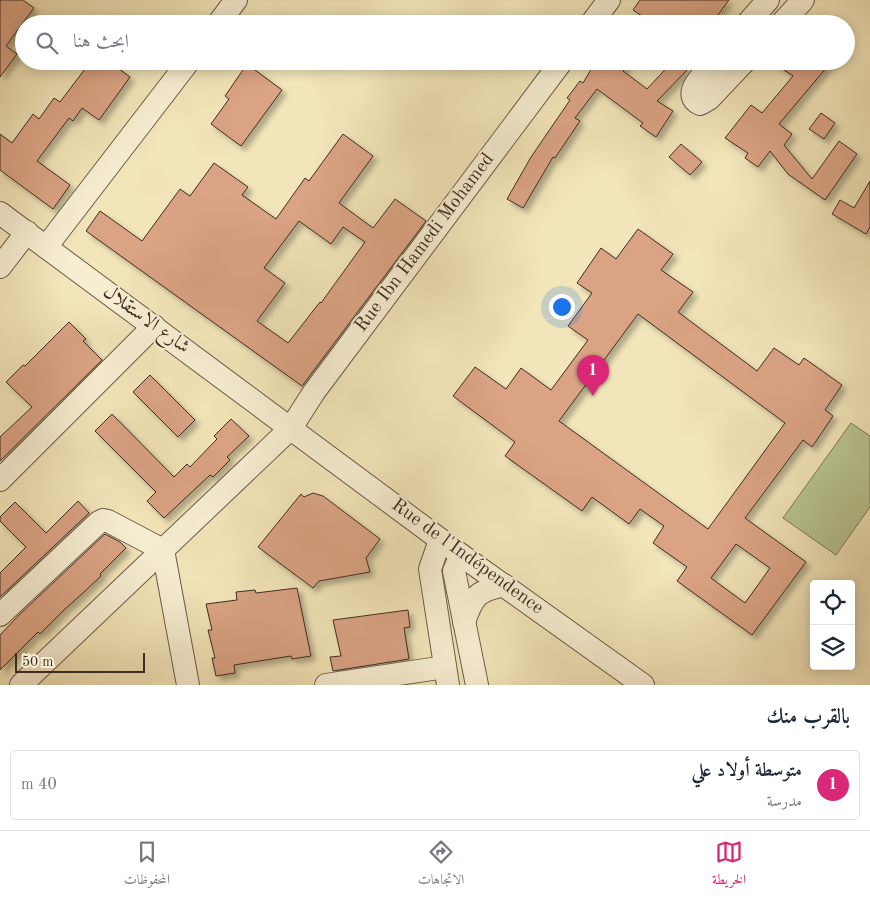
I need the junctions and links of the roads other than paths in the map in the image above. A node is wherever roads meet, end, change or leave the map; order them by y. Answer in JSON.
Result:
{"nodes":[{"id":1,"x":236,"y":0,"type":"edge"},
{"id":2,"x":609,"y":0,"type":"edge"},
{"id":3,"x":768,"y":0,"type":"edge"},
{"id":4,"x":803,"y":0,"type":"edge"},
{"id":5,"x":225,"y":15,"type":"edge"},
{"id":6,"x":598,"y":15,"type":"edge"},
{"id":7,"x":756,"y":15,"type":"edge"},
{"id":8,"x":789,"y":15,"type":"edge"},
{"id":9,"x":182,"y":70,"type":"edge"},
{"id":10,"x":555,"y":70,"type":"edge"},
{"id":11,"x":708,"y":70,"type":"edge"},
{"id":12,"x":736,"y":70,"type":"edge"},
{"id":13,"x":0,"y":213,"type":"edge"},
{"id":14,"x":26,"y":232,"type":"junction"},
{"id":15,"x":46,"y":247,"type":"junction"},
{"id":16,"x":0,"y":267,"type":"edge"},
{"id":17,"x":154,"y":326,"type":"junction"},
{"id":18,"x":291,"y":428,"type":"junction"},
{"id":19,"x":0,"y":480,"type":"edge"},
{"id":20,"x":440,"y":540,"type":"junction"},
{"id":21,"x":163,"y":550,"type":"junction"},
{"id":22,"x":462,"y":555,"type":"junction"},
{"id":23,"x":504,"y":585,"type":"junction"},
{"id":24,"x":0,"y":615,"type":"edge"},
{"id":25,"x":464,"y":622,"type":"junction"},
{"id":26,"x":446,"y":676,"type":"edge"},
{"id":27,"x":21,"y":685,"type":"edge"},
{"id":28,"x":188,"y":685,"type":"edge"},
{"id":29,"x":326,"y":685,"type":"edge"},
{"id":30,"x":477,"y":685,"type":"edge"},
{"id":31,"x":643,"y":685,"type":"edge"}],
"edges":[{"from":1,"to":5,"type":"street"},
{"from":2,"to":6,"type":"street"},
{"from":3,"to":7,"type":"street"},
{"from":4,"to":8,"type":"street"},
{"from":9,"to":15,"type":"street"},
{"from":10,"to":18,"type":"street","name":"Rue Ibn Hamedi Mohamed"},
{"from":11,"to":12,"type":"street"},
{"from":13,"to":14,"type":"street","name":"شارع الاستقلال"},
{"from":14,"to":15,"type":"street","name":"شارع الاستقلال"},
{"from":14,"to":16,"type":"street"},
{"from":15,"to":17,"type":"street","name":"شارع الاستقلال"},
{"from":17,"to":18,"type":"street","name":"شارع الاستقلال"},
{"from":17,"to":19,"type":"street"},
{"from":18,"to":20,"type":"street","name":"Rue de l'Indépendence"},
{"from":18,"to":21,"type":"street","name":"Rue Ibn Hamedi Mohamed"},
{"from":20,"to":22,"type":"street","name":"Rue de l'Indépendence"},
{"from":20,"to":26,"type":"street"},
{"from":21,"to":24,"type":"street"},
{"from":21,"to":27,"type":"street","name":"Rue Ibn Hamedi Mohamed"},
{"from":21,"to":28,"type":"street"},
{"from":22,"to":23,"type":"street","name":"Rue de l'Indépendence"},
{"from":22,"to":25,"type":"street"},
{"from":23,"to":25,"type":"street"},
{"from":23,"to":31,"type":"street","name":"Rue de l'Indépendence"},
{"from":25,"to":30,"type":"street"},
{"from":26,"to":29,"type":"street"}]}
